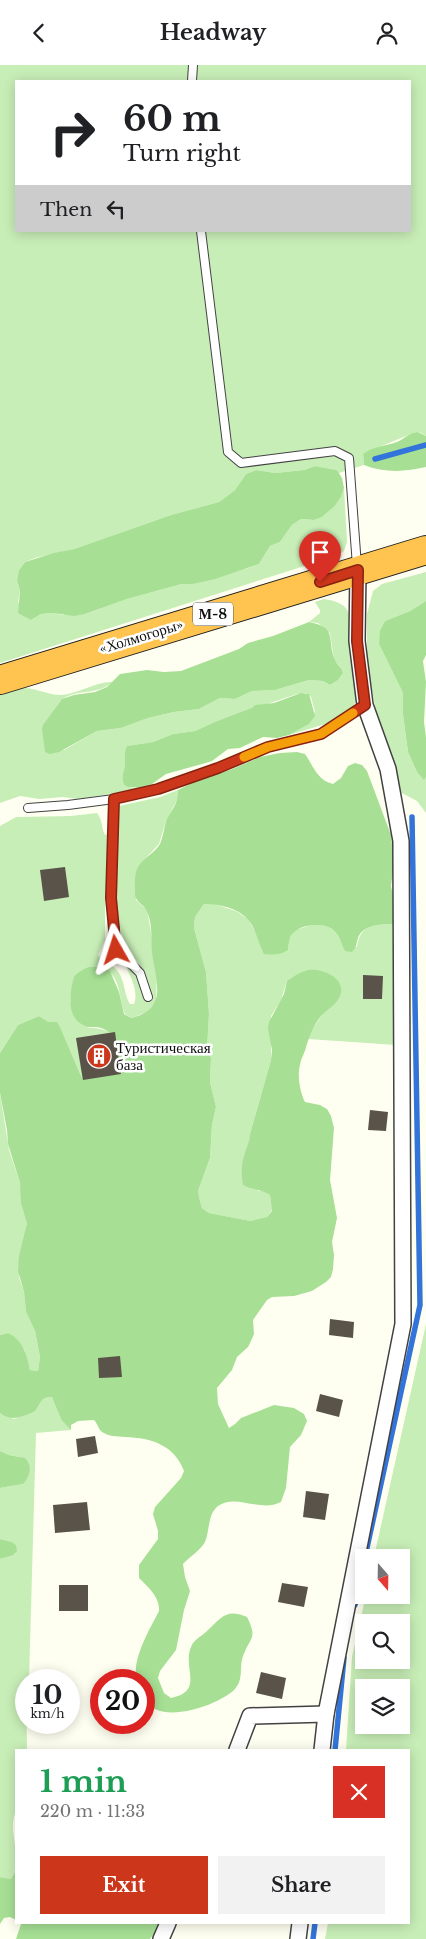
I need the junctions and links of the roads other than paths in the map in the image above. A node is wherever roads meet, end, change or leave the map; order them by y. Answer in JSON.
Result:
{"nodes":[{"id":1,"x":193,"y":65,"type":"edge"},
{"id":2,"x":192,"y":80,"type":"edge"},
{"id":3,"x":201,"y":232,"type":"edge"},
{"id":4,"x":426,"y":550,"type":"edge"},
{"id":5,"x":358,"y":570,"type":"junction"},
{"id":6,"x":0,"y":680,"type":"edge"},
{"id":7,"x":365,"y":705,"type":"junction"},
{"id":8,"x":114,"y":799,"type":"junction"},
{"id":9,"x":28,"y":808,"type":"dead end"},
{"id":10,"x":148,"y":997,"type":"dead end"},
{"id":11,"x":326,"y":1714,"type":"junction"},
{"id":12,"x":237,"y":1749,"type":"edge"},
{"id":13,"x":322,"y":1749,"type":"edge"},
{"id":14,"x":168,"y":1924,"type":"edge"},
{"id":15,"x":300,"y":1924,"type":"edge"},
{"id":16,"x":161,"y":1939,"type":"edge"},
{"id":17,"x":298,"y":1939,"type":"edge"}],
"edges":[{"from":1,"to":2,"type":"lane"},
{"from":3,"to":5,"type":"lane"},
{"from":4,"to":5,"type":"highway","name":"«Холмогоры»","number":"М-8"},
{"from":5,"to":6,"type":"highway","name":"«Холмогоры»","number":"М-8"},
{"from":5,"to":7,"type":"street"},
{"from":7,"to":8,"type":"lane"},
{"from":7,"to":11,"type":"street"},
{"from":8,"to":9,"type":"lane"},
{"from":8,"to":10,"type":"lane"},
{"from":11,"to":12,"type":"street"},
{"from":11,"to":13,"type":"street"},
{"from":14,"to":16,"type":"street"},
{"from":15,"to":17,"type":"street"}]}
